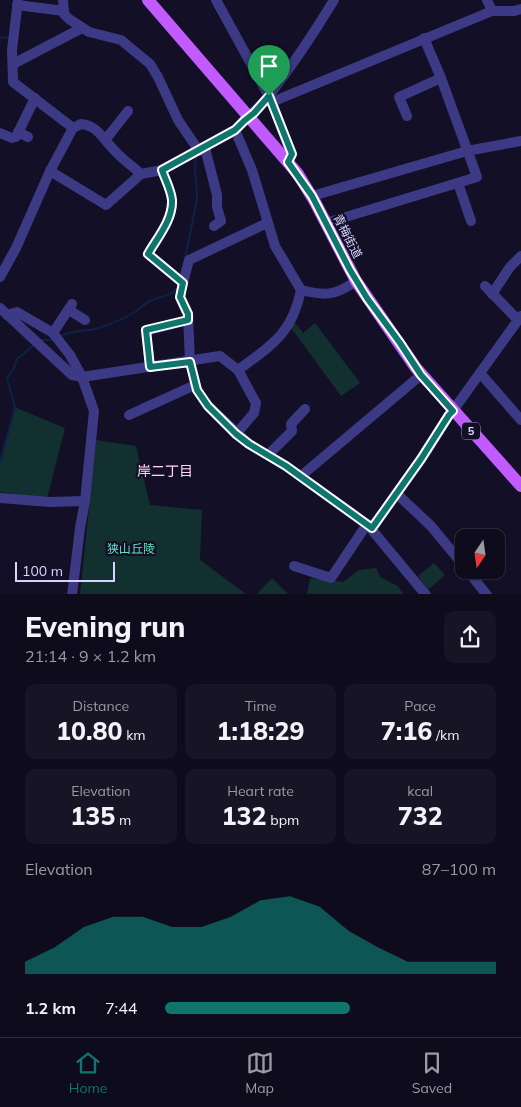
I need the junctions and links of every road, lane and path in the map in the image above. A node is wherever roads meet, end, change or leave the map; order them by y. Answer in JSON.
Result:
{"nodes":[{"id":1,"x":148,"y":0,"type":"edge"},
{"id":2,"x":216,"y":0,"type":"edge"},
{"id":3,"x":487,"y":0,"type":"edge"},
{"id":4,"x":17,"y":2,"type":"edge"},
{"id":5,"x":329,"y":3,"type":"edge"},
{"id":6,"x":63,"y":5,"type":"edge"},
{"id":7,"x":521,"y":9,"type":"edge"},
{"id":8,"x":492,"y":11,"type":"junction"},
{"id":9,"x":82,"y":28,"type":"junction"},
{"id":10,"x":424,"y":38,"type":"junction"},
{"id":11,"x":13,"y":64,"type":"junction"},
{"id":12,"x":441,"y":78,"type":"junction"},
{"id":13,"x":35,"y":98,"type":"junction"},
{"id":14,"x":270,"y":99,"type":"junction"},
{"id":15,"x":128,"y":111,"type":"dead end"},
{"id":16,"x":407,"y":116,"type":"dead end"},
{"id":17,"x":248,"y":117,"type":"junction"},
{"id":18,"x":73,"y":128,"type":"junction"},
{"id":19,"x":235,"y":130,"type":"junction"},
{"id":20,"x":0,"y":133,"type":"edge"},
{"id":21,"x":106,"y":139,"type":"junction"},
{"id":22,"x":521,"y":141,"type":"edge"},
{"id":23,"x":202,"y":149,"type":"junction"},
{"id":24,"x":467,"y":151,"type":"junction"},
{"id":25,"x":288,"y":162,"type":"junction"},
{"id":26,"x":162,"y":170,"type":"junction"},
{"id":27,"x":50,"y":171,"type":"junction"},
{"id":28,"x":141,"y":174,"type":"junction"},
{"id":29,"x":458,"y":183,"type":"junction"},
{"id":30,"x":312,"y":196,"type":"junction"},
{"id":31,"x":471,"y":220,"type":"dead end"},
{"id":32,"x":267,"y":223,"type":"junction"},
{"id":33,"x":326,"y":223,"type":"junction"},
{"id":34,"x":214,"y":226,"type":"dead end"},
{"id":35,"x":521,"y":256,"type":"edge"},
{"id":36,"x":0,"y":277,"type":"edge"},
{"id":37,"x":181,"y":281,"type":"junction"},
{"id":38,"x":356,"y":281,"type":"junction"},
{"id":39,"x":301,"y":290,"type":"junction"},
{"id":40,"x":4,"y":311,"type":"edge"},
{"id":41,"x":520,"y":318,"type":"edge"},
{"id":42,"x":84,"y":320,"type":"dead end"},
{"id":43,"x":188,"y":320,"type":"junction"},
{"id":44,"x":56,"y":337,"type":"junction"},
{"id":45,"x":190,"y":362,"type":"junction"},
{"id":46,"x":150,"y":367,"type":"junction"},
{"id":47,"x":238,"y":370,"type":"junction"},
{"id":48,"x":480,"y":373,"type":"junction"},
{"id":49,"x":421,"y":375,"type":"junction"},
{"id":50,"x":82,"y":377,"type":"junction"},
{"id":51,"x":195,"y":385,"type":"junction"},
{"id":52,"x":305,"y":409,"type":"dead end"},
{"id":53,"x":453,"y":411,"type":"junction"},
{"id":54,"x":129,"y":415,"type":"dead end"},
{"id":55,"x":521,"y":420,"type":"edge"},
{"id":56,"x":236,"y":434,"type":"junction"},
{"id":57,"x":268,"y":455,"type":"junction"},
{"id":58,"x":301,"y":476,"type":"junction"},
{"id":59,"x":521,"y":486,"type":"edge"},
{"id":60,"x":396,"y":494,"type":"junction"},
{"id":61,"x":0,"y":498,"type":"edge"},
{"id":62,"x":85,"y":501,"type":"junction"},
{"id":63,"x":369,"y":526,"type":"junction"},
{"id":64,"x":455,"y":555,"type":"edge"},
{"id":65,"x":294,"y":566,"type":"dead end"},
{"id":66,"x":475,"y":579,"type":"edge"},
{"id":67,"x":72,"y":594,"type":"edge"},
{"id":68,"x":426,"y":594,"type":"edge"},
{"id":69,"x":488,"y":594,"type":"edge"}],
"edges":[{"from":1,"to":17,"type":"main road","name":"青梅街道","number":"5"},
{"from":2,"to":14,"type":"street"},
{"from":3,"to":8,"type":"street"},
{"from":4,"to":6,"type":"street"},
{"from":4,"to":11,"type":"street"},
{"from":5,"to":14,"type":"street"},
{"from":6,"to":9,"type":"street"},
{"from":7,"to":8,"type":"street"},
{"from":8,"to":10,"type":"street"},
{"from":9,"to":11,"type":"street"},
{"from":9,"to":23,"type":"street"},
{"from":10,"to":12,"type":"street"},
{"from":10,"to":14,"type":"street"},
{"from":11,"to":13,"type":"street"},
{"from":12,"to":16,"type":"street"},
{"from":12,"to":24,"type":"street"},
{"from":13,"to":18,"type":"street"},
{"from":13,"to":20,"type":"street"},
{"from":14,"to":17,"type":"street"},
{"from":14,"to":25,"type":"street"},
{"from":15,"to":21,"type":"street"},
{"from":17,"to":19,"type":"street"},
{"from":17,"to":25,"type":"main road","name":"青梅街道","number":"5"},
{"from":18,"to":21,"type":"street"},
{"from":18,"to":27,"type":"street"},
{"from":19,"to":23,"type":"street"},
{"from":19,"to":32,"type":"street"},
{"from":21,"to":28,"type":"street"},
{"from":22,"to":24,"type":"street"},
{"from":23,"to":26,"type":"street"},
{"from":23,"to":34,"type":"street"},
{"from":24,"to":29,"type":"street"},
{"from":24,"to":30,"type":"street"},
{"from":25,"to":30,"type":"main road","name":"青梅街道","number":"5"},
{"from":26,"to":28,"type":"street"},
{"from":26,"to":37,"type":"street"},
{"from":27,"to":28,"type":"street"},
{"from":27,"to":36,"type":"street"},
{"from":29,"to":31,"type":"street"},
{"from":29,"to":33,"type":"street"},
{"from":30,"to":33,"type":"main road","name":"青梅街道","number":"5"},
{"from":32,"to":37,"type":"street"},
{"from":32,"to":39,"type":"street"},
{"from":33,"to":38,"type":"main road","name":"青梅街道","number":"5"},
{"from":35,"to":41,"type":"street"},
{"from":37,"to":43,"type":"street"},
{"from":38,"to":39,"type":"street"},
{"from":38,"to":49,"type":"main road","name":"青梅街道","number":"5"},
{"from":39,"to":47,"type":"street"},
{"from":40,"to":44,"type":"street"},
{"from":40,"to":50,"type":"street"},
{"from":41,"to":48,"type":"street"},
{"from":42,"to":44,"type":"street"},
{"from":43,"to":45,"type":"street"},
{"from":43,"to":46,"type":"street"},
{"from":44,"to":50,"type":"street"},
{"from":45,"to":46,"type":"street"},
{"from":45,"to":47,"type":"street"},
{"from":45,"to":51,"type":"street"},
{"from":46,"to":50,"type":"street"},
{"from":47,"to":56,"type":"street"},
{"from":48,"to":53,"type":"street"},
{"from":48,"to":55,"type":"street"},
{"from":49,"to":53,"type":"main road","name":"青梅街道","number":"5"},
{"from":49,"to":58,"type":"street"},
{"from":50,"to":62,"type":"street"},
{"from":51,"to":54,"type":"street"},
{"from":51,"to":56,"type":"street"},
{"from":52,"to":57,"type":"street"},
{"from":53,"to":59,"type":"main road","name":"青梅街道","number":"5"},
{"from":53,"to":60,"type":"street"},
{"from":56,"to":57,"type":"street"},
{"from":57,"to":58,"type":"street"},
{"from":58,"to":63,"type":"street"},
{"from":60,"to":63,"type":"street"},
{"from":60,"to":64,"type":"street"},
{"from":61,"to":62,"type":"street"},
{"from":62,"to":67,"type":"street"},
{"from":63,"to":65,"type":"street"},
{"from":63,"to":68,"type":"street"},
{"from":66,"to":69,"type":"street"}]}
